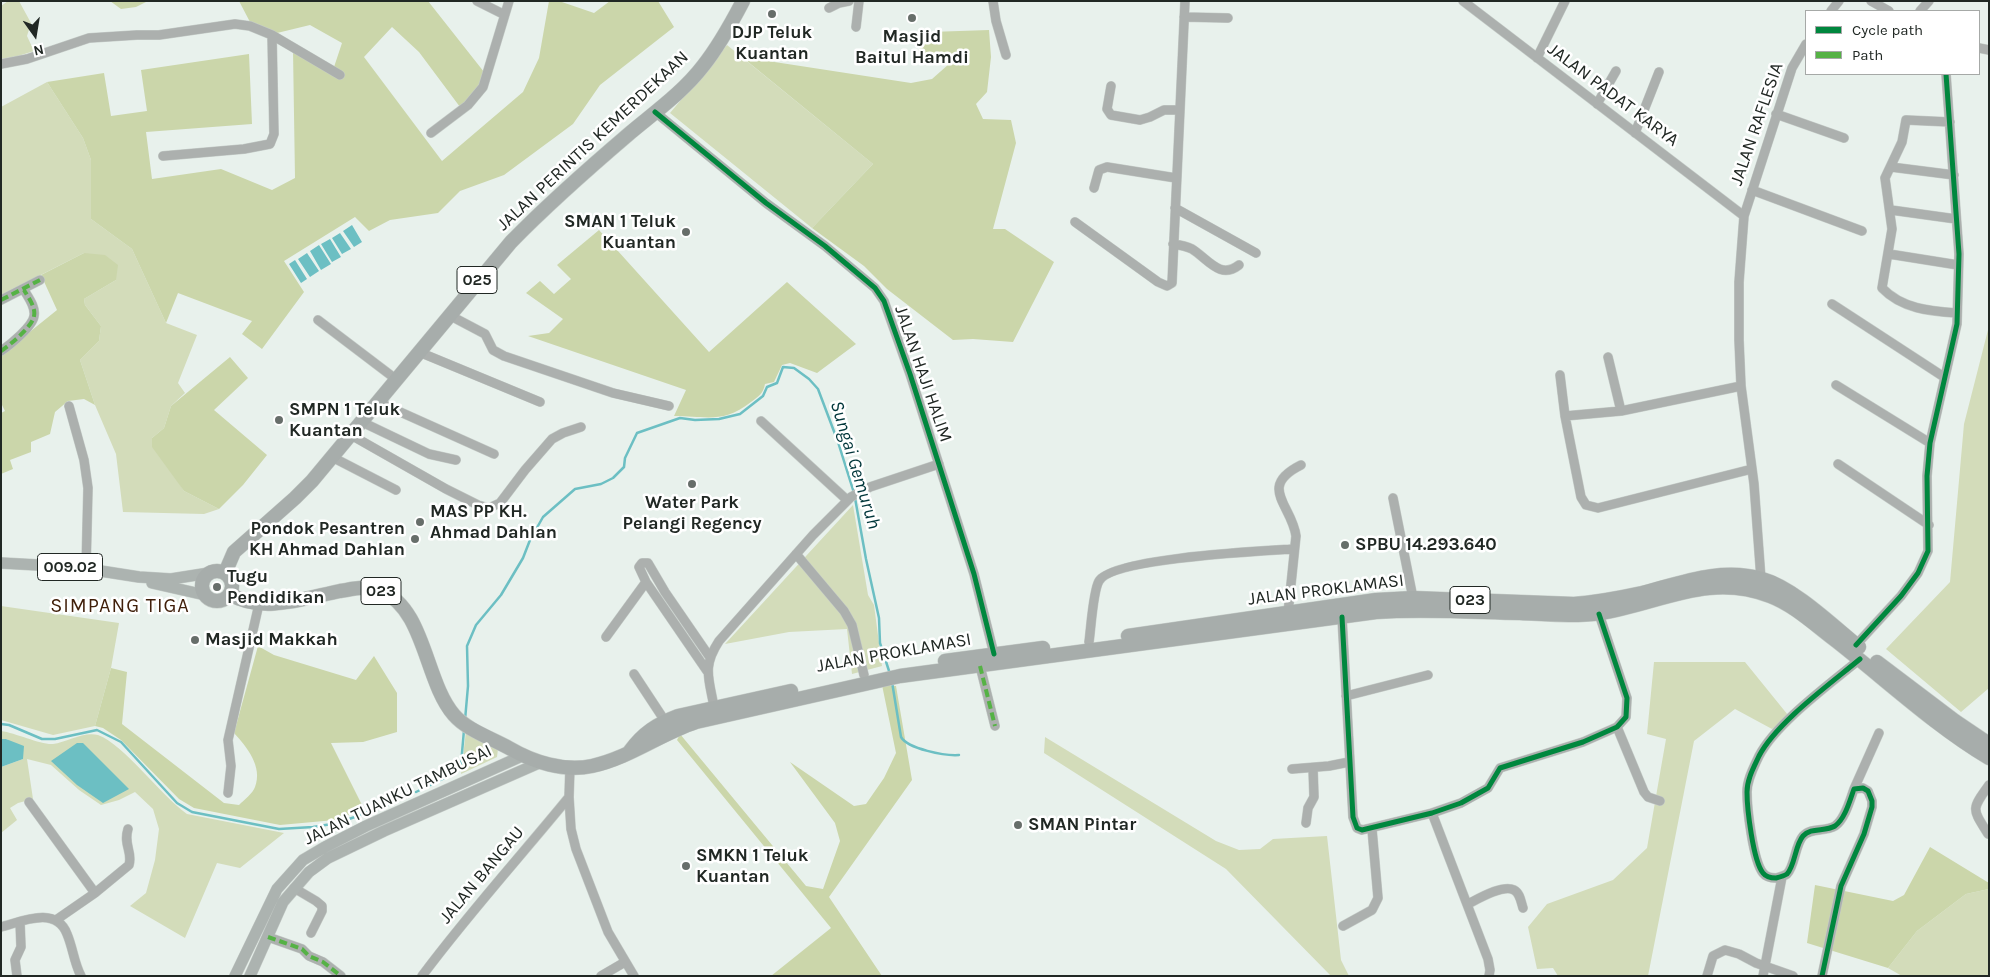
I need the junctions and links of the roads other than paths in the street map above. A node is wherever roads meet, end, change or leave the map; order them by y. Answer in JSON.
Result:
{"nodes":[{"id":1,"x":477,"y":1,"type":"edge"},
{"id":2,"x":508,"y":1,"type":"edge"},
{"id":3,"x":743,"y":1,"type":"edge"},
{"id":4,"x":849,"y":1,"type":"edge"},
{"id":5,"x":860,"y":1,"type":"edge"},
{"id":6,"x":993,"y":1,"type":"edge"},
{"id":7,"x":1185,"y":1,"type":"edge"},
{"id":8,"x":1463,"y":1,"type":"edge"},
{"id":9,"x":1565,"y":1,"type":"edge"},
{"id":10,"x":1871,"y":1,"type":"edge"},
{"id":11,"x":829,"y":8,"type":"dead end"},
{"id":12,"x":1887,"y":10,"type":"edge"},
{"id":13,"x":504,"y":14,"type":"junction"},
{"id":14,"x":1184,"y":17,"type":"junction"},
{"id":15,"x":1228,"y":18,"type":"dead end"},
{"id":16,"x":856,"y":27,"type":"dead end"},
{"id":17,"x":272,"y":35,"type":"junction"},
{"id":18,"x":1805,"y":46,"type":"edge"},
{"id":19,"x":1006,"y":55,"type":"dead end"},
{"id":20,"x":1537,"y":58,"type":"junction"},
{"id":21,"x":1,"y":64,"type":"edge"},
{"id":22,"x":1616,"y":71,"type":"dead end"},
{"id":23,"x":1660,"y":72,"type":"dead end"},
{"id":24,"x":340,"y":75,"type":"dead end"},
{"id":25,"x":1946,"y":75,"type":"edge"},
{"id":26,"x":1111,"y":86,"type":"dead end"},
{"id":27,"x":1597,"y":104,"type":"junction"},
{"id":28,"x":1179,"y":110,"type":"junction"},
{"id":29,"x":655,"y":112,"type":"junction"},
{"id":30,"x":1776,"y":114,"type":"junction"},
{"id":31,"x":1950,"y":122,"type":"junction"},
{"id":32,"x":431,"y":133,"type":"dead end"},
{"id":33,"x":1635,"y":133,"type":"junction"},
{"id":34,"x":1844,"y":138,"type":"dead end"},
{"id":35,"x":163,"y":156,"type":"dead end"},
{"id":36,"x":1891,"y":167,"type":"junction"},
{"id":37,"x":1954,"y":175,"type":"junction"},
{"id":38,"x":1176,"y":178,"type":"junction"},
{"id":39,"x":1094,"y":188,"type":"dead end"},
{"id":40,"x":1752,"y":190,"type":"junction"},
{"id":41,"x":1175,"y":208,"type":"junction"},
{"id":42,"x":1891,"y":210,"type":"junction"},
{"id":43,"x":1744,"y":216,"type":"junction"},
{"id":44,"x":1956,"y":219,"type":"junction"},
{"id":45,"x":1075,"y":222,"type":"dead end"},
{"id":46,"x":1862,"y":231,"type":"dead end"},
{"id":47,"x":1173,"y":244,"type":"junction"},
{"id":48,"x":1256,"y":253,"type":"dead end"},
{"id":49,"x":1889,"y":254,"type":"junction"},
{"id":50,"x":1239,"y":265,"type":"dead end"},
{"id":51,"x":1958,"y":265,"type":"junction"},
{"id":52,"x":40,"y":280,"type":"dead end"},
{"id":53,"x":24,"y":290,"type":"junction"},
{"id":54,"x":1,"y":300,"type":"edge"},
{"id":55,"x":1832,"y":304,"type":"dead end"},
{"id":56,"x":1957,"y":314,"type":"junction"},
{"id":57,"x":449,"y":315,"type":"junction"},
{"id":58,"x":318,"y":320,"type":"dead end"},
{"id":59,"x":1,"y":351,"type":"edge"},
{"id":60,"x":419,"y":352,"type":"junction"},
{"id":61,"x":1608,"y":357,"type":"dead end"},
{"id":62,"x":1560,"y":375,"type":"dead end"},
{"id":63,"x":1944,"y":377,"type":"junction"},
{"id":64,"x":396,"y":380,"type":"junction"},
{"id":65,"x":1836,"y":384,"type":"dead end"},
{"id":66,"x":1741,"y":386,"type":"junction"},
{"id":67,"x":378,"y":402,"type":"junction"},
{"id":68,"x":540,"y":402,"type":"dead end"},
{"id":69,"x":70,"y":406,"type":"dead end"},
{"id":70,"x":669,"y":406,"type":"dead end"},
{"id":71,"x":1621,"y":411,"type":"junction"},
{"id":72,"x":1565,"y":416,"type":"junction"},
{"id":73,"x":762,"y":421,"type":"dead end"},
{"id":74,"x":362,"y":422,"type":"junction"},
{"id":75,"x":582,"y":427,"type":"dead end"},
{"id":76,"x":351,"y":435,"type":"junction"},
{"id":77,"x":1930,"y":443,"type":"junction"},
{"id":78,"x":494,"y":454,"type":"dead end"},
{"id":79,"x":332,"y":457,"type":"junction"},
{"id":80,"x":456,"y":460,"type":"dead end"},
{"id":81,"x":939,"y":464,"type":"junction"},
{"id":82,"x":1838,"y":464,"type":"dead end"},
{"id":83,"x":1301,"y":465,"type":"dead end"},
{"id":84,"x":1752,"y":469,"type":"junction"},
{"id":85,"x":396,"y":490,"type":"dead end"},
{"id":86,"x":852,"y":496,"type":"junction"},
{"id":87,"x":1393,"y":498,"type":"dead end"},
{"id":88,"x":1929,"y":525,"type":"junction"},
{"id":89,"x":1294,"y":549,"type":"junction"},
{"id":90,"x":796,"y":554,"type":"junction"},
{"id":91,"x":1,"y":563,"type":"edge"},
{"id":92,"x":86,"y":569,"type":"junction"},
{"id":93,"x":209,"y":573,"type":"junction"},
{"id":94,"x":225,"y":573,"type":"junction"},
{"id":95,"x":139,"y":577,"type":"junction"},
{"id":96,"x":1761,"y":579,"type":"junction"},
{"id":97,"x":646,"y":582,"type":"junction"},
{"id":98,"x":230,"y":594,"type":"junction"},
{"id":99,"x":205,"y":595,"type":"junction"},
{"id":100,"x":1414,"y":598,"type":"junction"},
{"id":101,"x":259,"y":604,"type":"junction"},
{"id":102,"x":1538,"y":608,"type":"junction"},
{"id":103,"x":1288,"y":613,"type":"junction"},
{"id":104,"x":1599,"y":614,"type":"junction"},
{"id":105,"x":1342,"y":616,"type":"junction"},
{"id":106,"x":1254,"y":622,"type":"junction"},
{"id":107,"x":606,"y":637,"type":"dead end"},
{"id":108,"x":1089,"y":642,"type":"junction"},
{"id":109,"x":1856,"y":645,"type":"junction"},
{"id":110,"x":994,"y":654,"type":"junction"},
{"id":111,"x":709,"y":656,"type":"junction"},
{"id":112,"x":1860,"y":659,"type":"junction"},
{"id":113,"x":980,"y":666,"type":"junction"},
{"id":114,"x":936,"y":667,"type":"junction"},
{"id":115,"x":707,"y":671,"type":"junction"},
{"id":116,"x":634,"y":674,"type":"dead end"},
{"id":117,"x":1428,"y":675,"type":"dead end"},
{"id":118,"x":865,"y":679,"type":"junction"},
{"id":119,"x":1910,"y":693,"type":"junction"},
{"id":120,"x":1346,"y":696,"type":"junction"},
{"id":121,"x":714,"y":707,"type":"junction"},
{"id":122,"x":695,"y":717,"type":"junction"},
{"id":123,"x":665,"y":721,"type":"junction"},
{"id":124,"x":995,"y":726,"type":"dead end"},
{"id":125,"x":1617,"y":727,"type":"junction"},
{"id":126,"x":1879,"y":733,"type":"dead end"},
{"id":127,"x":1989,"y":744,"type":"edge"},
{"id":128,"x":630,"y":751,"type":"junction"},
{"id":129,"x":522,"y":756,"type":"junction"},
{"id":130,"x":1989,"y":758,"type":"edge"},
{"id":131,"x":1349,"y":762,"type":"junction"},
{"id":132,"x":539,"y":763,"type":"junction"},
{"id":133,"x":570,"y":768,"type":"junction"},
{"id":134,"x":1313,"y":768,"type":"junction"},
{"id":135,"x":1292,"y":769,"type":"dead end"},
{"id":136,"x":1989,"y":785,"type":"edge"},
{"id":137,"x":1854,"y":789,"type":"junction"},
{"id":138,"x":228,"y":793,"type":"dead end"},
{"id":139,"x":569,"y":797,"type":"junction"},
{"id":140,"x":1660,"y":801,"type":"dead end"},
{"id":141,"x":29,"y":802,"type":"dead end"},
{"id":142,"x":1432,"y":813,"type":"junction"},
{"id":143,"x":1306,"y":823,"type":"dead end"},
{"id":144,"x":128,"y":829,"type":"dead end"},
{"id":145,"x":1372,"y":829,"type":"junction"},
{"id":146,"x":1988,"y":834,"type":"edge"},
{"id":147,"x":1782,"y":877,"type":"junction"},
{"id":148,"x":294,"y":888,"type":"junction"},
{"id":149,"x":95,"y":893,"type":"junction"},
{"id":150,"x":1468,"y":904,"type":"junction"},
{"id":151,"x":1523,"y":908,"type":"dead end"},
{"id":152,"x":56,"y":920,"type":"junction"},
{"id":153,"x":20,"y":922,"type":"junction"},
{"id":154,"x":1343,"y":926,"type":"dead end"},
{"id":155,"x":1,"y":927,"type":"edge"},
{"id":156,"x":311,"y":933,"type":"dead end"},
{"id":157,"x":268,"y":937,"type":"junction"},
{"id":158,"x":625,"y":962,"type":"junction"},
{"id":159,"x":1764,"y":971,"type":"edge"},
{"id":160,"x":17,"y":976,"type":"edge"},
{"id":161,"x":81,"y":976,"type":"edge"},
{"id":162,"x":235,"y":976,"type":"edge"},
{"id":163,"x":250,"y":976,"type":"edge"},
{"id":164,"x":341,"y":976,"type":"edge"},
{"id":165,"x":422,"y":976,"type":"edge"},
{"id":166,"x":601,"y":976,"type":"edge"},
{"id":167,"x":634,"y":976,"type":"edge"},
{"id":168,"x":1489,"y":976,"type":"edge"},
{"id":169,"x":1707,"y":976,"type":"edge"},
{"id":170,"x":1794,"y":976,"type":"edge"},
{"id":171,"x":1822,"y":976,"type":"edge"}],
"edges":[{"from":1,"to":13,"type":"street"},
{"from":2,"to":13,"type":"street"},
{"from":3,"to":29,"type":"highway","name":"JALAN PERINTIS KEMERDEKAAN","number":"025"},
{"from":4,"to":11,"type":"street"},
{"from":5,"to":16,"type":"street"},
{"from":6,"to":19,"type":"street"},
{"from":7,"to":14,"type":"street"},
{"from":8,"to":20,"type":"street","name":"JALAN PADAT KARYA"},
{"from":9,"to":20,"type":"street"},
{"from":10,"to":12,"type":"street"},
{"from":13,"to":32,"type":"street"},
{"from":14,"to":15,"type":"street"},
{"from":14,"to":28,"type":"street"},
{"from":17,"to":21,"type":"street"},
{"from":17,"to":24,"type":"street"},
{"from":17,"to":35,"type":"street"},
{"from":18,"to":30,"type":"street","name":"JALAN RAFLESIA"},
{"from":20,"to":27,"type":"street","name":"JALAN PADAT KARYA"},
{"from":22,"to":27,"type":"street"},
{"from":23,"to":33,"type":"street"},
{"from":25,"to":31,"type":"street"},
{"from":26,"to":28,"type":"street"},
{"from":27,"to":33,"type":"street","name":"JALAN PADAT KARYA"},
{"from":28,"to":38,"type":"street"},
{"from":29,"to":57,"type":"highway","name":"JALAN PERINTIS KEMERDEKAAN","number":"025"},
{"from":29,"to":81,"type":"street","name":"JALAN HAJI HALIM"},
{"from":30,"to":34,"type":"street"},
{"from":30,"to":40,"type":"street","name":"JALAN RAFLESIA"},
{"from":31,"to":36,"type":"street"},
{"from":31,"to":37,"type":"street"},
{"from":33,"to":43,"type":"street","name":"JALAN PADAT KARYA"},
{"from":36,"to":37,"type":"street"},
{"from":36,"to":42,"type":"street"},
{"from":37,"to":44,"type":"street"},
{"from":38,"to":39,"type":"street"},
{"from":38,"to":41,"type":"street"},
{"from":40,"to":43,"type":"street","name":"JALAN RAFLESIA"},
{"from":40,"to":46,"type":"street"},
{"from":41,"to":47,"type":"street"},
{"from":41,"to":48,"type":"street"},
{"from":42,"to":44,"type":"street"},
{"from":42,"to":49,"type":"street"},
{"from":43,"to":66,"type":"street","name":"JALAN RAFLESIA"},
{"from":44,"to":51,"type":"street"},
{"from":45,"to":47,"type":"street"},
{"from":47,"to":50,"type":"street"},
{"from":49,"to":51,"type":"street"},
{"from":49,"to":56,"type":"street"},
{"from":51,"to":56,"type":"street"},
{"from":52,"to":53,"type":"street"},
{"from":53,"to":54,"type":"street"},
{"from":53,"to":59,"type":"street"},
{"from":55,"to":63,"type":"street"},
{"from":56,"to":63,"type":"street"},
{"from":57,"to":60,"type":"highway","name":"JALAN PERINTIS KEMERDEKAAN","number":"025"},
{"from":57,"to":70,"type":"street"},
{"from":58,"to":64,"type":"street"},
{"from":60,"to":64,"type":"highway","name":"JALAN PERINTIS KEMERDEKAAN","number":"025"},
{"from":60,"to":68,"type":"street"},
{"from":61,"to":71,"type":"street"},
{"from":62,"to":72,"type":"street"},
{"from":63,"to":77,"type":"street"},
{"from":64,"to":67,"type":"highway","name":"JALAN PERINTIS KEMERDEKAAN","number":"025"},
{"from":65,"to":77,"type":"street"},
{"from":66,"to":71,"type":"street"},
{"from":66,"to":84,"type":"street","name":"JALAN RAFLESIA"},
{"from":67,"to":74,"type":"highway","name":"JALAN PERINTIS KEMERDEKAAN","number":"025"},
{"from":67,"to":78,"type":"street"},
{"from":69,"to":92,"type":"street"},
{"from":71,"to":72,"type":"street"},
{"from":72,"to":84,"type":"street"},
{"from":73,"to":86,"type":"street"},
{"from":74,"to":76,"type":"highway","name":"JALAN PERINTIS KEMERDEKAAN","number":"025"},
{"from":74,"to":80,"type":"street"},
{"from":75,"to":76,"type":"street"},
{"from":76,"to":79,"type":"highway","name":"JALAN PERINTIS KEMERDEKAAN","number":"025"},
{"from":77,"to":88,"type":"street"},
{"from":79,"to":85,"type":"street"},
{"from":79,"to":94,"type":"highway","name":"JALAN PERINTIS KEMERDEKAAN","number":"025"},
{"from":81,"to":86,"type":"street"},
{"from":81,"to":110,"type":"street","name":"JALAN HAJI HALIM"},
{"from":82,"to":88,"type":"street"},
{"from":83,"to":89,"type":"street"},
{"from":84,"to":96,"type":"street","name":"JALAN RAFLESIA"},
{"from":86,"to":90,"type":"street"},
{"from":87,"to":100,"type":"street"},
{"from":88,"to":109,"type":"street"},
{"from":89,"to":103,"type":"street"},
{"from":89,"to":108,"type":"street"},
{"from":90,"to":111,"type":"street"},
{"from":90,"to":118,"type":"street"},
{"from":91,"to":92,"type":"main road","number":"009.02"},
{"from":92,"to":95,"type":"main road","number":"009.02"},
{"from":93,"to":94,"type":"highway"},
{"from":93,"to":95,"type":"main road","number":"009.02"},
{"from":93,"to":99,"type":"highway"},
{"from":94,"to":98,"type":"highway"},
{"from":95,"to":99,"type":"main road","number":"009.02"},
{"from":96,"to":102,"type":"highway","name":"JALAN PROKLAMASI","number":"023"},
{"from":96,"to":109,"type":"highway","name":"JALAN PROKLAMASI","number":"023"},
{"from":97,"to":107,"type":"street"},
{"from":97,"to":111,"type":"street"},
{"from":97,"to":115,"type":"street"},
{"from":98,"to":99,"type":"highway"},
{"from":98,"to":101,"type":"highway","number":"023"},
{"from":100,"to":102,"type":"highway","name":"JALAN PROKLAMASI","number":"023"},
{"from":100,"to":103,"type":"highway","name":"JALAN PROKLAMASI","number":"023"},
{"from":101,"to":129,"type":"highway","number":"023"},
{"from":101,"to":138,"type":"street"},
{"from":102,"to":104,"type":"highway","name":"JALAN PROKLAMASI","number":"023"},
{"from":102,"to":105,"type":"highway","name":"JALAN PROKLAMASI","number":"023"},
{"from":103,"to":106,"type":"highway","name":"JALAN PROKLAMASI","number":"023"},
{"from":104,"to":112,"type":"highway","name":"JALAN PROKLAMASI","number":"023"},
{"from":104,"to":125,"type":"street"},
{"from":105,"to":106,"type":"highway","name":"JALAN PROKLAMASI","number":"023"},
{"from":105,"to":120,"type":"street"},
{"from":106,"to":108,"type":"highway","name":"JALAN PROKLAMASI","number":"023"},
{"from":106,"to":113,"type":"highway","name":"JALAN PROKLAMASI","number":"023"},
{"from":108,"to":110,"type":"highway","name":"JALAN PROKLAMASI","number":"023"},
{"from":109,"to":119,"type":"highway","name":"JALAN PROKLAMASI","number":"023"},
{"from":110,"to":114,"type":"highway","name":"JALAN PROKLAMASI","number":"023"},
{"from":111,"to":115,"type":"street"},
{"from":112,"to":119,"type":"highway","name":"JALAN PROKLAMASI","number":"023"},
{"from":112,"to":147,"type":"street"},
{"from":113,"to":114,"type":"highway","name":"JALAN PROKLAMASI","number":"023"},
{"from":113,"to":124,"type":"street"},
{"from":114,"to":118,"type":"highway","name":"JALAN PROKLAMASI","number":"023"},
{"from":115,"to":121,"type":"street"},
{"from":116,"to":123,"type":"street"},
{"from":117,"to":120,"type":"street"},
{"from":118,"to":121,"type":"highway","name":"JALAN PROKLAMASI","number":"023"},
{"from":118,"to":122,"type":"highway","name":"JALAN PROKLAMASI","number":"023"},
{"from":119,"to":127,"type":"highway","name":"JALAN PROKLAMASI","number":"023"},
{"from":119,"to":130,"type":"highway","name":"JALAN PROKLAMASI","number":"023"},
{"from":120,"to":131,"type":"street"},
{"from":121,"to":122,"type":"highway","name":"JALAN PROKLAMASI","number":"023"},
{"from":122,"to":123,"type":"highway","name":"JALAN PROKLAMASI","number":"023"},
{"from":122,"to":128,"type":"highway","name":"JALAN PROKLAMASI","number":"023"},
{"from":123,"to":128,"type":"highway","name":"JALAN PROKLAMASI","number":"023"},
{"from":125,"to":140,"type":"street"},
{"from":125,"to":142,"type":"street"},
{"from":126,"to":137,"type":"street"},
{"from":128,"to":133,"type":"highway","name":"JALAN PROKLAMASI","number":"023"},
{"from":129,"to":132,"type":"highway","name":"JALAN PROKLAMASI","number":"023"},
{"from":129,"to":162,"type":"main road","name":"JALAN TUANKU TAMBUSAI"},
{"from":131,"to":134,"type":"street"},
{"from":131,"to":145,"type":"street"},
{"from":132,"to":133,"type":"highway","name":"JALAN PROKLAMASI","number":"023"},
{"from":132,"to":148,"type":"main road","name":"JALAN TUANKU TAMBUSAI"},
{"from":133,"to":139,"type":"street"},
{"from":134,"to":135,"type":"street"},
{"from":134,"to":143,"type":"street"},
{"from":136,"to":146,"type":"street"},
{"from":137,"to":147,"type":"street"},
{"from":137,"to":171,"type":"street"},
{"from":139,"to":158,"type":"street"},
{"from":139,"to":165,"type":"street","name":"JALAN BANGAU"},
{"from":141,"to":149,"type":"street"},
{"from":142,"to":145,"type":"street"},
{"from":142,"to":150,"type":"street"},
{"from":144,"to":149,"type":"street"},
{"from":145,"to":154,"type":"street"},
{"from":147,"to":159,"type":"street"},
{"from":148,"to":156,"type":"street"},
{"from":148,"to":157,"type":"main road","name":"JALAN TUANKU TAMBUSAI"},
{"from":149,"to":152,"type":"street"},
{"from":150,"to":151,"type":"street"},
{"from":150,"to":168,"type":"street"},
{"from":152,"to":153,"type":"street"},
{"from":152,"to":161,"type":"street"},
{"from":153,"to":155,"type":"street"},
{"from":153,"to":160,"type":"street"},
{"from":157,"to":163,"type":"main road","name":"JALAN TUANKU TAMBUSAI"},
{"from":157,"to":164,"type":"street"},
{"from":158,"to":166,"type":"street"},
{"from":158,"to":167,"type":"street"},
{"from":159,"to":169,"type":"street"},
{"from":159,"to":170,"type":"street"}]}
